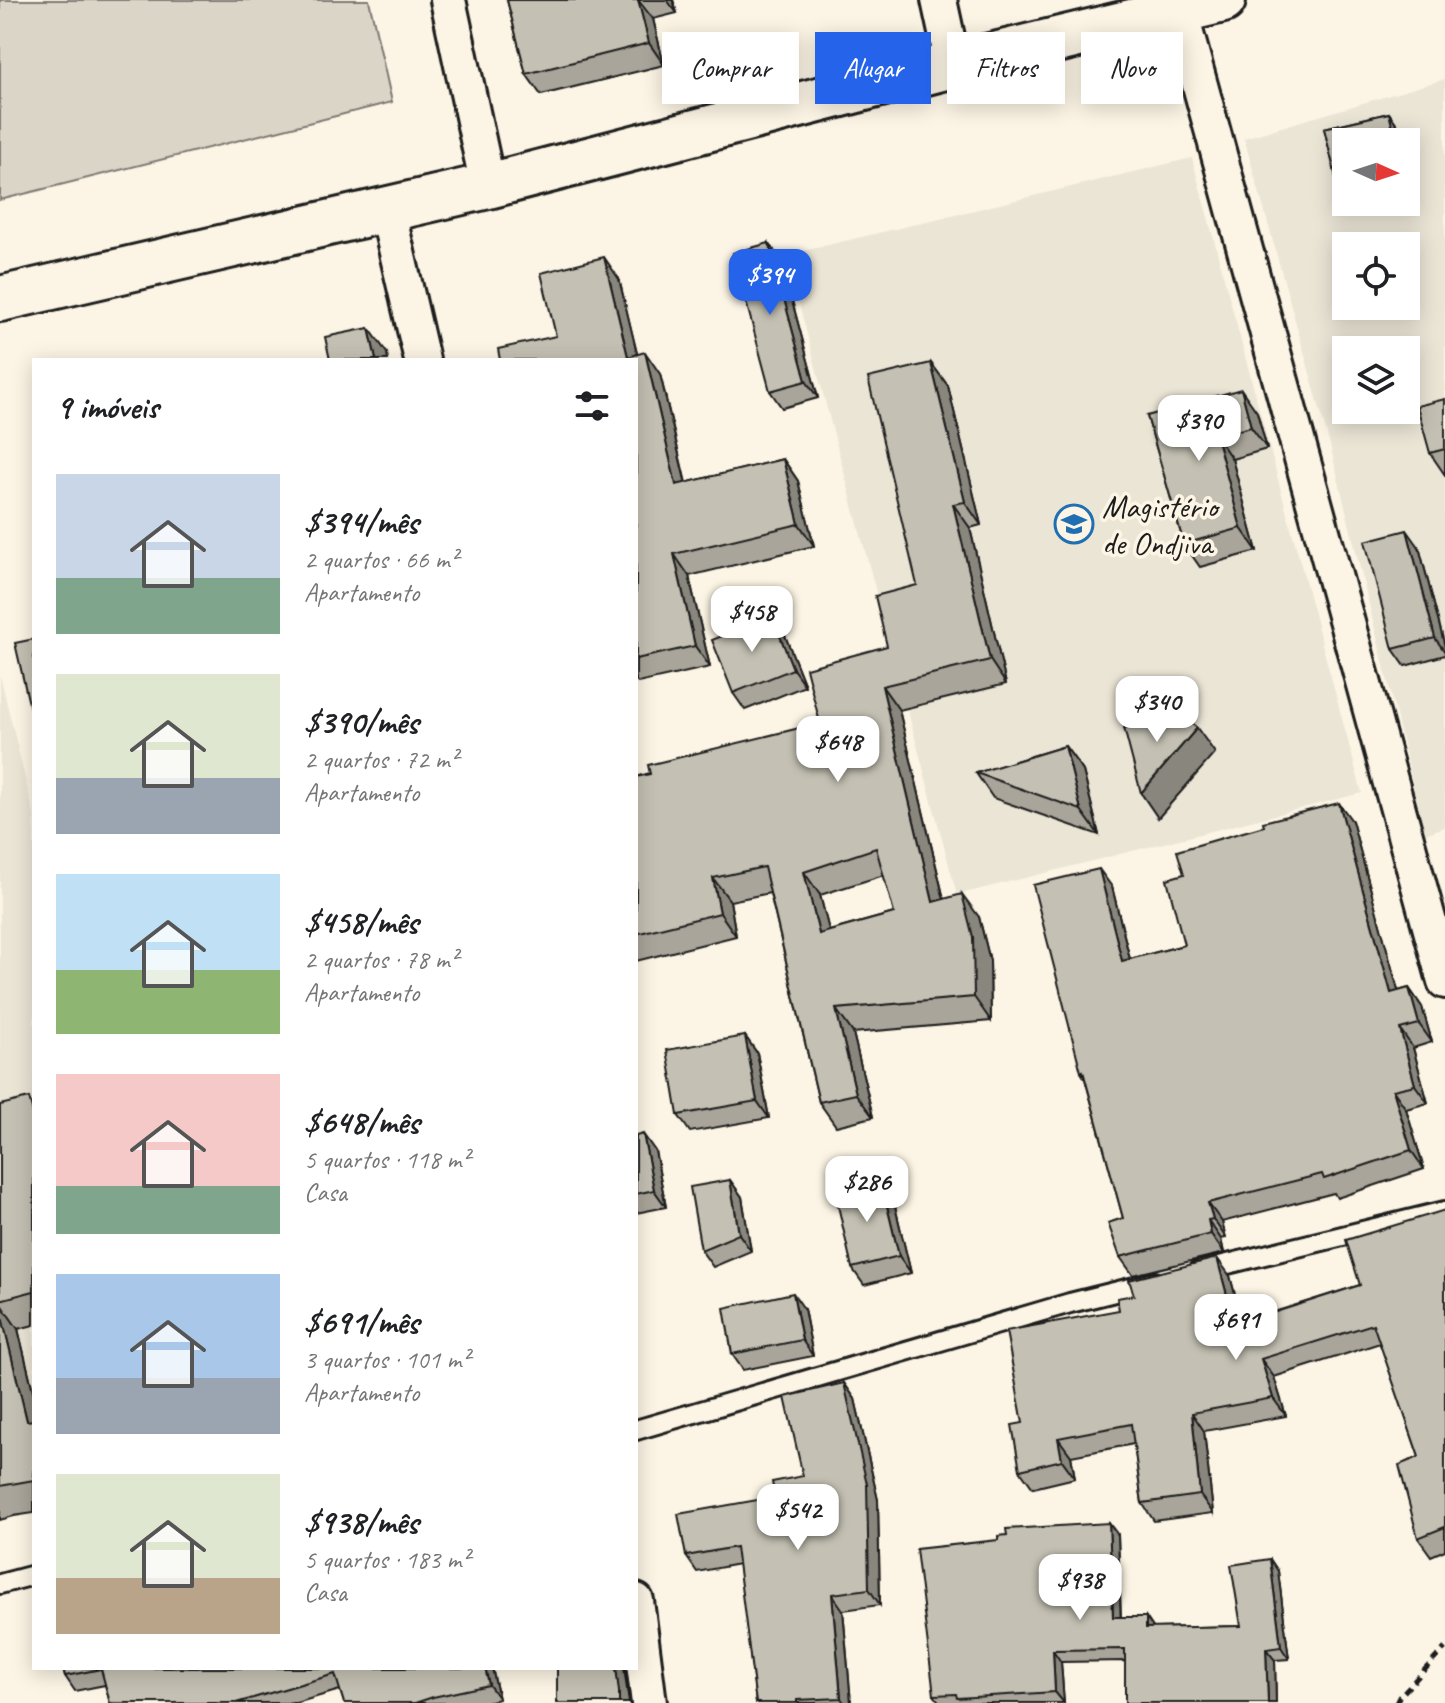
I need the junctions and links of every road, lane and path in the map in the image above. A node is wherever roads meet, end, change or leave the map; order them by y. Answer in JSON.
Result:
{"nodes":[{"id":1,"x":448,"y":0,"type":"edge"},
{"id":2,"x":939,"y":0,"type":"edge"},
{"id":3,"x":1223,"y":0,"type":"edge"},
{"id":4,"x":1180,"y":12,"type":"junction"},
{"id":5,"x":947,"y":37,"type":"edge"},
{"id":6,"x":1065,"y":39,"type":"edge"},
{"id":7,"x":947,"y":67,"type":"edge"},
{"id":8,"x":488,"y":186,"type":"junction"},
{"id":9,"x":387,"y":209,"type":"junction"},
{"id":10,"x":0,"y":299,"type":"edge"},
{"id":11,"x":422,"y":358,"type":"edge"},
{"id":12,"x":1445,"y":981,"type":"edge"},
{"id":13,"x":1445,"y":1211,"type":"edge"},
{"id":14,"x":638,"y":1429,"type":"edge"},
{"id":15,"x":32,"y":1576,"type":"edge"},
{"id":16,"x":0,"y":1584,"type":"edge"},
{"id":17,"x":638,"y":1617,"type":"edge"},
{"id":18,"x":1445,"y":1648,"type":"edge"},
{"id":19,"x":649,"y":1703,"type":"edge"},
{"id":20,"x":1396,"y":1703,"type":"edge"}],
"edges":[{"from":1,"to":8,"type":"street"},
{"from":2,"to":5,"type":"street"},
{"from":3,"to":4,"type":"main road"},
{"from":4,"to":6,"type":"main road"},
{"from":4,"to":12,"type":"street"},
{"from":7,"to":8,"type":"main road"},
{"from":8,"to":9,"type":"main road"},
{"from":9,"to":10,"type":"main road"},
{"from":9,"to":11,"type":"street"},
{"from":13,"to":14,"type":"lane"},
{"from":15,"to":16,"type":"lane"},
{"from":17,"to":19,"type":"street"},
{"from":18,"to":20,"type":"path"}]}
